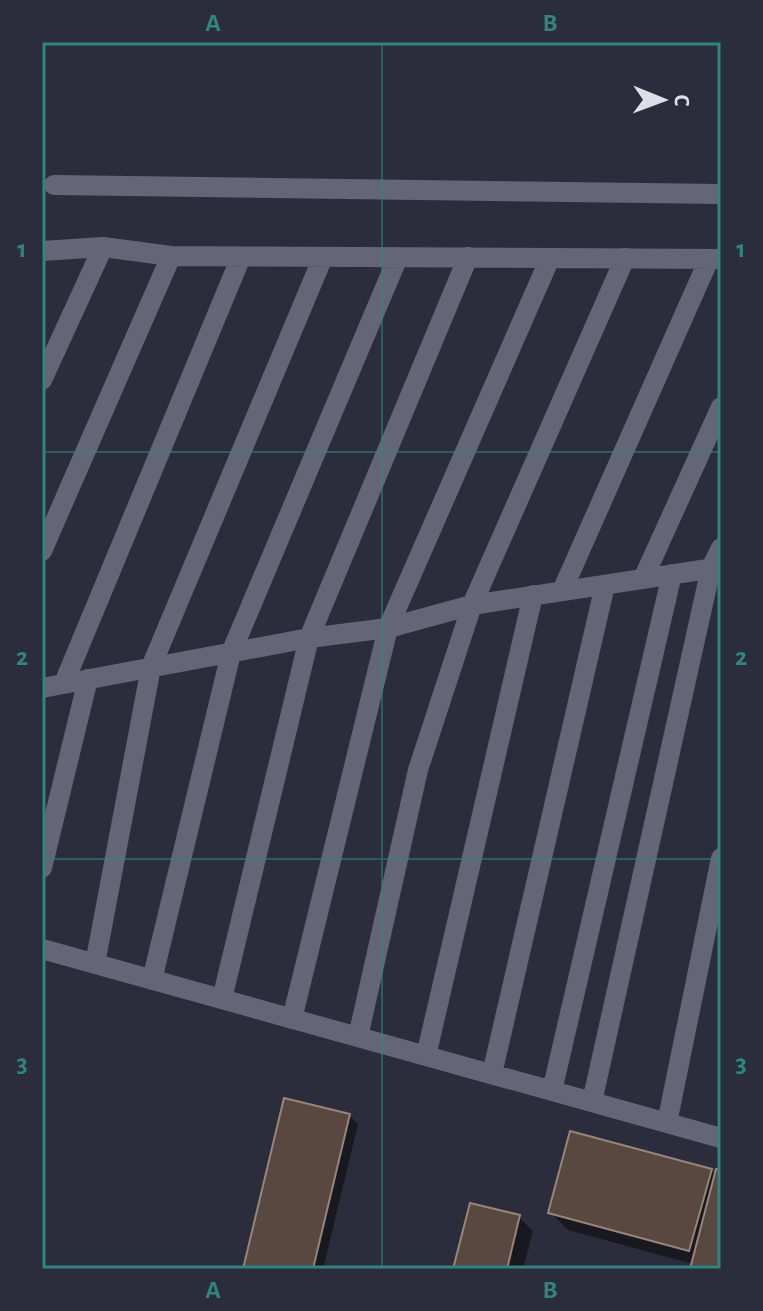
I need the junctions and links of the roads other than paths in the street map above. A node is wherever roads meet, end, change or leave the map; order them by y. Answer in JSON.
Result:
{"nodes":[{"id":1,"x":54,"y":185,"type":"dead end"},
{"id":2,"x":721,"y":194,"type":"edge"},
{"id":3,"x":103,"y":247,"type":"junction"},
{"id":4,"x":42,"y":251,"type":"edge"},
{"id":5,"x":171,"y":256,"type":"junction"},
{"id":6,"x":241,"y":257,"type":"junction"},
{"id":7,"x":323,"y":257,"type":"junction"},
{"id":8,"x":398,"y":257,"type":"junction"},
{"id":9,"x":468,"y":257,"type":"junction"},
{"id":10,"x":550,"y":258,"type":"junction"},
{"id":11,"x":625,"y":258,"type":"junction"},
{"id":12,"x":715,"y":259,"type":"edge"},
{"id":13,"x":42,"y":380,"type":"edge"},
{"id":14,"x":721,"y":407,"type":"edge"},
{"id":15,"x":721,"y":548,"type":"edge"},
{"id":16,"x":42,"y":551,"type":"edge"},
{"id":17,"x":716,"y":568,"type":"edge"},
{"id":18,"x":672,"y":574,"type":"junction"},
{"id":19,"x":643,"y":579,"type":"junction"},
{"id":20,"x":605,"y":585,"type":"junction"},
{"id":21,"x":562,"y":591,"type":"junction"},
{"id":22,"x":533,"y":595,"type":"junction"},
{"id":23,"x":472,"y":605,"type":"junction"},
{"id":24,"x":388,"y":628,"type":"junction"},
{"id":25,"x":309,"y":638,"type":"junction"},
{"id":26,"x":231,"y":653,"type":"junction"},
{"id":27,"x":151,"y":667,"type":"junction"},
{"id":28,"x":88,"y":679,"type":"junction"},
{"id":29,"x":64,"y":683,"type":"junction"},
{"id":30,"x":42,"y":688,"type":"edge"},
{"id":31,"x":721,"y":858,"type":"edge"},
{"id":32,"x":42,"y":868,"type":"edge"},
{"id":33,"x":42,"y":949,"type":"edge"},
{"id":34,"x":95,"y":964,"type":"junction"},
{"id":35,"x":152,"y":980,"type":"junction"},
{"id":36,"x":222,"y":999,"type":"junction"},
{"id":37,"x":292,"y":1019,"type":"junction"},
{"id":38,"x":358,"y":1037,"type":"junction"},
{"id":39,"x":426,"y":1056,"type":"junction"},
{"id":40,"x":492,"y":1074,"type":"junction"},
{"id":41,"x":552,"y":1091,"type":"junction"},
{"id":42,"x":592,"y":1102,"type":"junction"},
{"id":43,"x":667,"y":1123,"type":"junction"},
{"id":44,"x":721,"y":1138,"type":"edge"}],
"edges":[{"from":1,"to":2,"type":"lane"},
{"from":3,"to":4,"type":"lane"},
{"from":3,"to":5,"type":"lane"},
{"from":3,"to":13,"type":"lane"},
{"from":5,"to":6,"type":"lane"},
{"from":5,"to":16,"type":"lane"},
{"from":6,"to":7,"type":"lane"},
{"from":6,"to":29,"type":"lane"},
{"from":7,"to":8,"type":"lane"},
{"from":7,"to":27,"type":"lane"},
{"from":8,"to":9,"type":"lane"},
{"from":8,"to":26,"type":"lane"},
{"from":9,"to":10,"type":"lane"},
{"from":9,"to":25,"type":"lane"},
{"from":10,"to":11,"type":"lane"},
{"from":10,"to":24,"type":"lane"},
{"from":11,"to":12,"type":"lane"},
{"from":11,"to":23,"type":"lane"},
{"from":12,"to":21,"type":"lane"},
{"from":14,"to":19,"type":"lane"},
{"from":15,"to":17,"type":"lane"},
{"from":17,"to":18,"type":"lane"},
{"from":17,"to":42,"type":"lane"},
{"from":18,"to":19,"type":"lane"},
{"from":18,"to":41,"type":"lane"},
{"from":19,"to":20,"type":"lane"},
{"from":20,"to":21,"type":"lane"},
{"from":20,"to":40,"type":"lane"},
{"from":21,"to":22,"type":"lane"},
{"from":22,"to":23,"type":"lane"},
{"from":22,"to":39,"type":"lane"},
{"from":23,"to":24,"type":"lane"},
{"from":23,"to":38,"type":"lane"},
{"from":24,"to":25,"type":"lane"},
{"from":24,"to":37,"type":"lane"},
{"from":25,"to":26,"type":"lane"},
{"from":25,"to":36,"type":"lane"},
{"from":26,"to":27,"type":"lane"},
{"from":26,"to":35,"type":"lane"},
{"from":27,"to":28,"type":"lane"},
{"from":27,"to":34,"type":"lane"},
{"from":28,"to":29,"type":"lane"},
{"from":28,"to":32,"type":"lane"},
{"from":29,"to":30,"type":"lane"},
{"from":31,"to":43,"type":"lane"},
{"from":33,"to":34,"type":"lane"},
{"from":34,"to":35,"type":"lane"},
{"from":35,"to":36,"type":"lane"},
{"from":36,"to":37,"type":"lane"},
{"from":37,"to":38,"type":"lane"},
{"from":38,"to":39,"type":"lane"},
{"from":39,"to":40,"type":"lane"},
{"from":40,"to":41,"type":"lane"},
{"from":41,"to":42,"type":"lane"},
{"from":42,"to":43,"type":"lane"},
{"from":43,"to":44,"type":"lane"}]}
